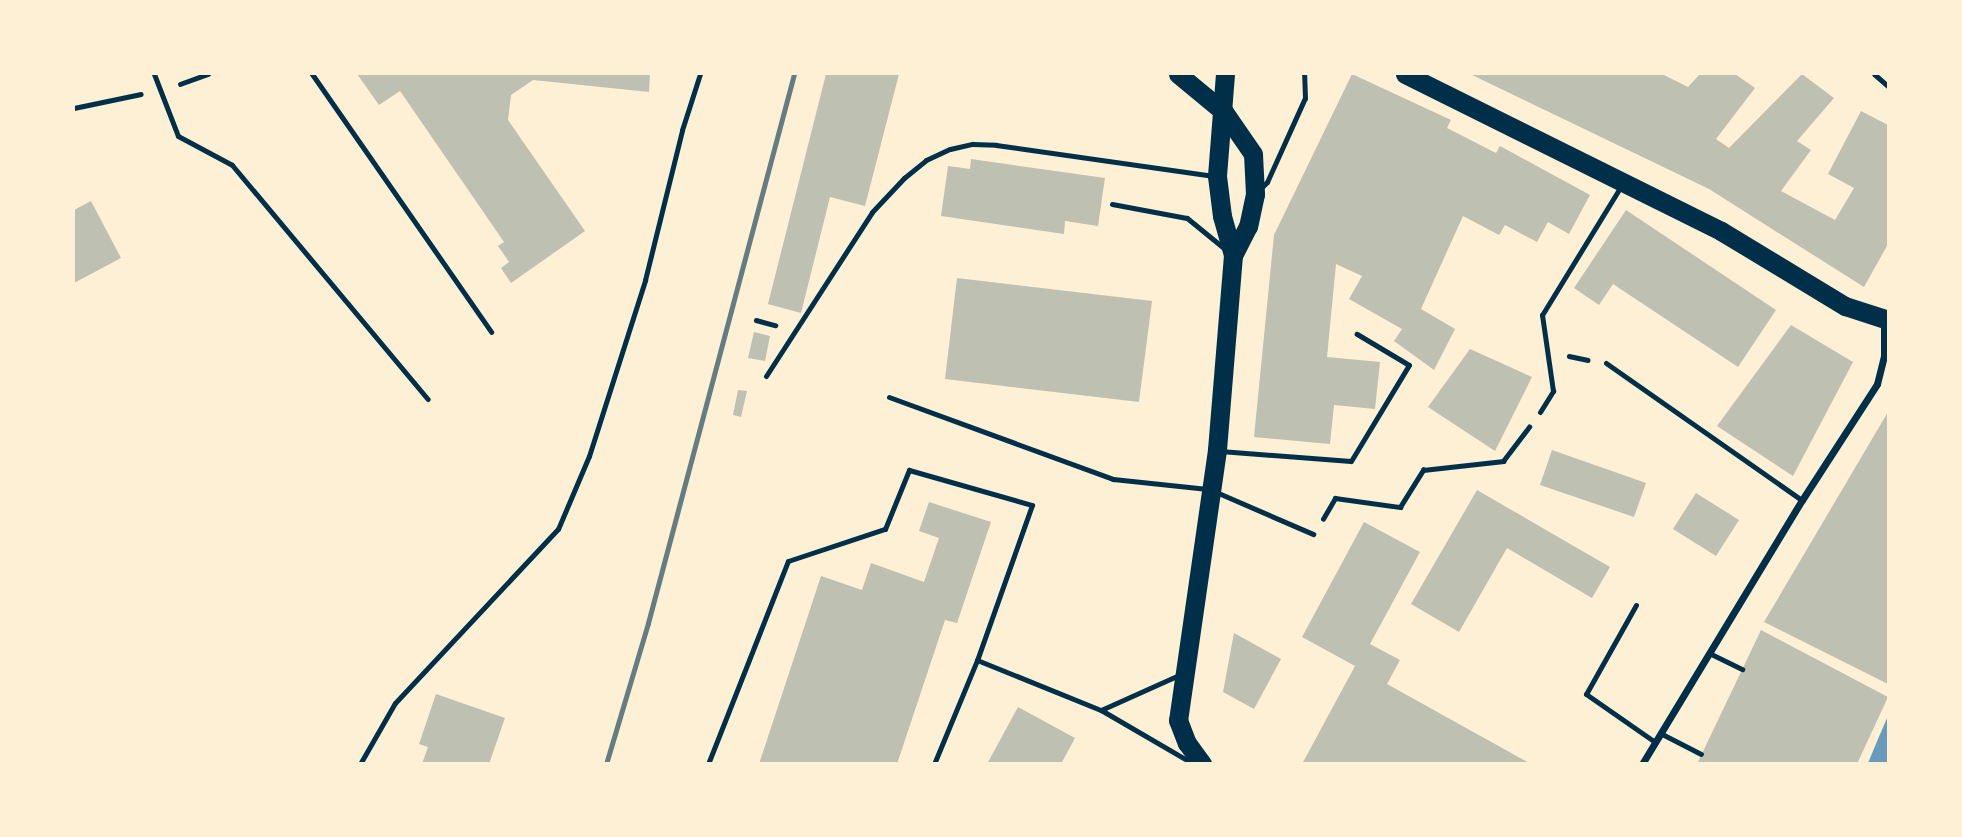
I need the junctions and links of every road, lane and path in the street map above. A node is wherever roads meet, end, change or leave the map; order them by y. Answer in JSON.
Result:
{"nodes":[{"id":1,"x":154,"y":74,"type":"edge"},
{"id":2,"x":208,"y":74,"type":"edge"},
{"id":3,"x":312,"y":74,"type":"edge"},
{"id":4,"x":699,"y":74,"type":"edge"},
{"id":5,"x":1178,"y":74,"type":"edge"},
{"id":6,"x":1225,"y":74,"type":"edge"},
{"id":7,"x":1237,"y":74,"type":"edge"},
{"id":8,"x":1304,"y":74,"type":"edge"},
{"id":9,"x":1405,"y":74,"type":"edge"},
{"id":10,"x":1874,"y":74,"type":"edge"},
{"id":11,"x":183,"y":83,"type":"dead end"},
{"id":12,"x":1888,"y":86,"type":"edge"},
{"id":13,"x":132,"y":96,"type":"dead end"},
{"id":14,"x":74,"y":108,"type":"edge"},
{"id":15,"x":1224,"y":113,"type":"junction"},
{"id":16,"x":1217,"y":176,"type":"junction"},
{"id":17,"x":1625,"y":180,"type":"junction"},
{"id":18,"x":1255,"y":194,"type":"junction"},
{"id":19,"x":1112,"y":204,"type":"dead end"},
{"id":20,"x":1233,"y":255,"type":"junction"},
{"id":21,"x":1887,"y":316,"type":"edge"},
{"id":22,"x":491,"y":332,"type":"dead end"},
{"id":23,"x":1357,"y":334,"type":"dead end"},
{"id":24,"x":1547,"y":352,"type":"junction"},
{"id":25,"x":1606,"y":363,"type":"joint"},
{"id":26,"x":766,"y":376,"type":"dead end"},
{"id":27,"x":889,"y":397,"type":"dead end"},
{"id":28,"x":428,"y":399,"type":"dead end"},
{"id":29,"x":1540,"y":412,"type":"joint"},
{"id":30,"x":1217,"y":450,"type":"junction"},
{"id":31,"x":1211,"y":489,"type":"junction"},
{"id":32,"x":1802,"y":500,"type":"junction"},
{"id":33,"x":1313,"y":534,"type":"joint"},
{"id":34,"x":1636,"y":605,"type":"dead end"},
{"id":35,"x":1709,"y":653,"type":"junction"},
{"id":36,"x":977,"y":660,"type":"junction"},
{"id":37,"x":1742,"y":669,"type":"dead end"},
{"id":38,"x":1184,"y":673,"type":"junction"},
{"id":39,"x":1101,"y":710,"type":"junction"},
{"id":40,"x":1660,"y":733,"type":"junction"},
{"id":41,"x":1655,"y":743,"type":"junction"},
{"id":42,"x":1701,"y":754,"type":"dead end"},
{"id":43,"x":360,"y":764,"type":"edge"},
{"id":44,"x":708,"y":764,"type":"edge"},
{"id":45,"x":934,"y":764,"type":"edge"},
{"id":46,"x":1192,"y":764,"type":"edge"},
{"id":47,"x":1202,"y":764,"type":"edge"},
{"id":48,"x":1642,"y":764,"type":"edge"}],
"edges":[{"from":1,"to":28,"type":"lane"},
{"from":2,"to":11,"type":"path"},
{"from":3,"to":22,"type":"lane"},
{"from":4,"to":43,"type":"lane"},
{"from":5,"to":15,"type":"highway"},
{"from":6,"to":15,"type":"highway"},
{"from":7,"to":15,"type":"highway"},
{"from":8,"to":18,"type":"lane"},
{"from":9,"to":17,"type":"highway"},
{"from":10,"to":12,"type":"lane"},
{"from":13,"to":14,"type":"path"},
{"from":15,"to":16,"type":"highway"},
{"from":15,"to":18,"type":"highway"},
{"from":16,"to":20,"type":"highway"},
{"from":16,"to":26,"type":"lane"},
{"from":17,"to":21,"type":"highway"},
{"from":17,"to":24,"type":"lane"},
{"from":18,"to":20,"type":"highway"},
{"from":19,"to":20,"type":"lane"},
{"from":20,"to":30,"type":"highway"},
{"from":21,"to":32,"type":"street"},
{"from":23,"to":30,"type":"lane"},
{"from":24,"to":25,"type":"path"},
{"from":24,"to":29,"type":"lane"},
{"from":25,"to":32,"type":"lane"},
{"from":27,"to":31,"type":"lane"},
{"from":29,"to":33,"type":"path"},
{"from":30,"to":31,"type":"highway"},
{"from":31,"to":33,"type":"lane"},
{"from":31,"to":38,"type":"highway"},
{"from":32,"to":35,"type":"street"},
{"from":34,"to":41,"type":"lane"},
{"from":35,"to":37,"type":"lane"},
{"from":35,"to":40,"type":"street"},
{"from":36,"to":39,"type":"lane"},
{"from":36,"to":44,"type":"lane"},
{"from":36,"to":45,"type":"lane"},
{"from":38,"to":39,"type":"lane"},
{"from":38,"to":47,"type":"highway"},
{"from":39,"to":46,"type":"lane"},
{"from":40,"to":41,"type":"street"},
{"from":40,"to":42,"type":"lane"},
{"from":41,"to":48,"type":"street"}]}
